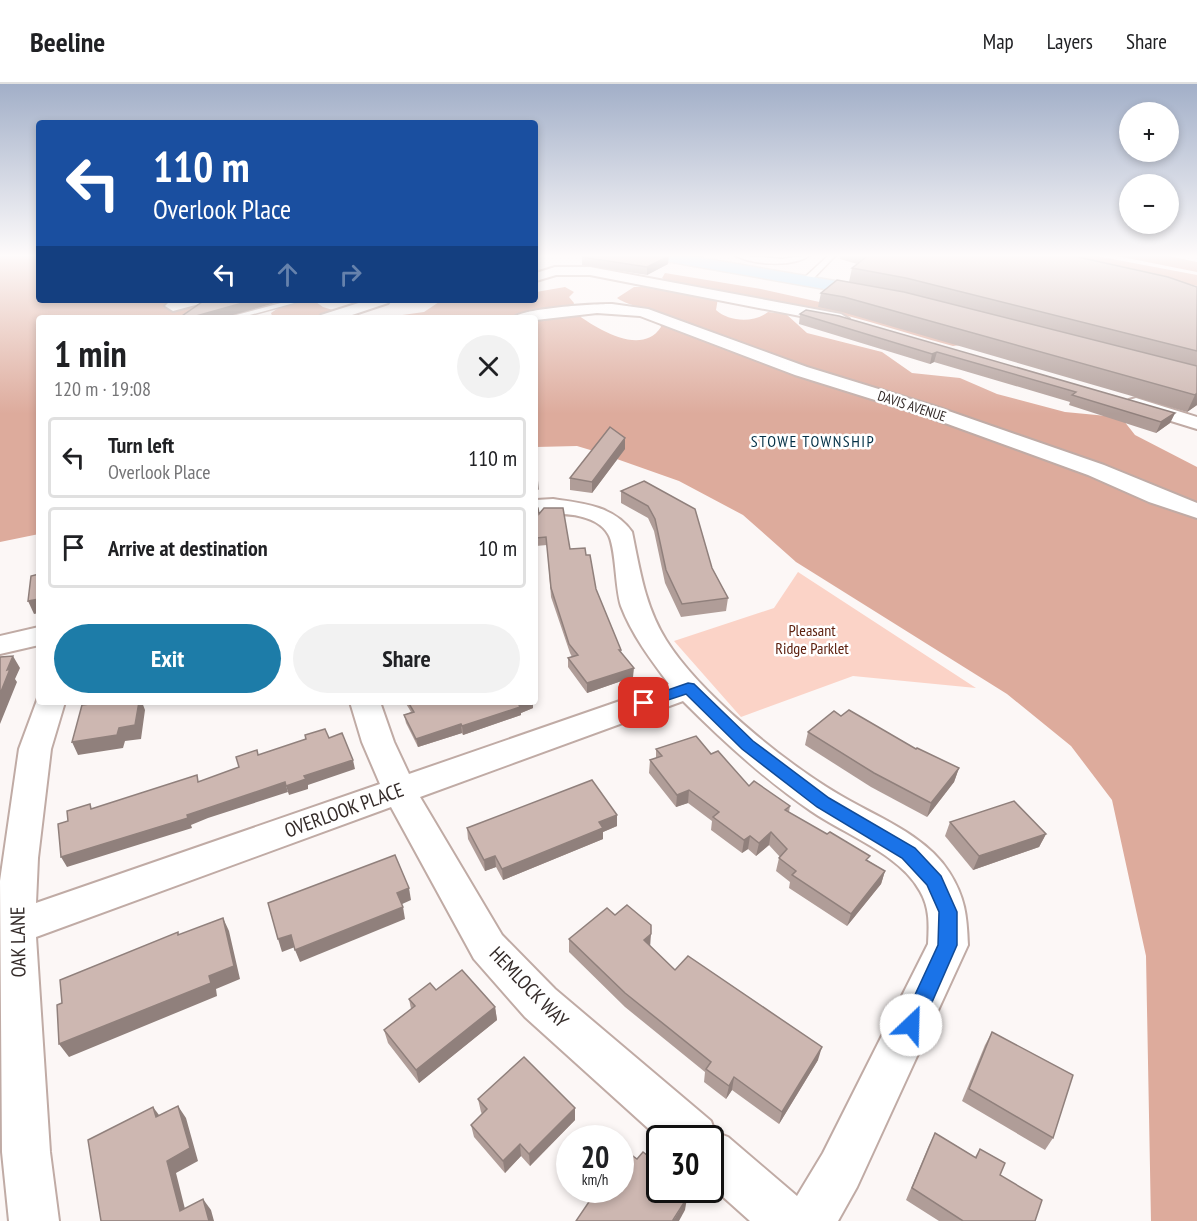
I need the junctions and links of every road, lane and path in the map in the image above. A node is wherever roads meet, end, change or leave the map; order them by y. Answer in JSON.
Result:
{"nodes":[{"id":1,"x":269,"y":308,"type":"edge"},
{"id":2,"x":358,"y":308,"type":"edge"},
{"id":3,"x":624,"y":308,"type":"edge"},
{"id":4,"x":625,"y":308,"type":"edge"},
{"id":5,"x":779,"y":308,"type":"edge"},
{"id":6,"x":241,"y":315,"type":"edge"},
{"id":7,"x":336,"y":315,"type":"edge"},
{"id":8,"x":538,"y":315,"type":"edge"},
{"id":9,"x":857,"y":323,"type":"edge"},
{"id":10,"x":1122,"y":400,"type":"edge"},
{"id":11,"x":1197,"y":423,"type":"edge"},
{"id":12,"x":538,"y":507,"type":"edge"},
{"id":13,"x":1197,"y":511,"type":"edge"},
{"id":14,"x":36,"y":637,"type":"edge"},
{"id":15,"x":0,"y":645,"type":"edge"},
{"id":16,"x":688,"y":688,"type":"junction"},
{"id":17,"x":49,"y":705,"type":"edge"},
{"id":18,"x":366,"y":705,"type":"edge"},
{"id":19,"x":399,"y":790,"type":"junction"},
{"id":20,"x":8,"y":930,"type":"edge"},
{"id":21,"x":679,"y":1125,"type":"edge"},
{"id":22,"x":724,"y":1165,"type":"edge"},
{"id":23,"x":34,"y":1221,"type":"edge"},
{"id":24,"x":788,"y":1221,"type":"edge"},
{"id":25,"x":810,"y":1221,"type":"edge"}],
"edges":[{"from":1,"to":6,"type":"lane"},
{"from":2,"to":7,"type":"street"},
{"from":3,"to":8,"type":"street","name":"DAVIS AVENUE"},
{"from":4,"to":13,"type":"street","name":"DAVIS AVENUE"},
{"from":5,"to":9,"type":"street"},
{"from":10,"to":11,"type":"street"},
{"from":12,"to":16,"type":"street"},
{"from":14,"to":15,"type":"street"},
{"from":16,"to":19,"type":"street","name":"OVERLOOK PLACE"},
{"from":16,"to":25,"type":"street"},
{"from":17,"to":20,"type":"street","name":"OAK LANE"},
{"from":18,"to":19,"type":"street","name":"HEMLOCK WAY"},
{"from":19,"to":20,"type":"street","name":"OVERLOOK PLACE"},
{"from":19,"to":21,"type":"street","name":"HEMLOCK WAY"},
{"from":20,"to":23,"type":"street","name":"OAK LANE"},
{"from":22,"to":24,"type":"street"}]}
